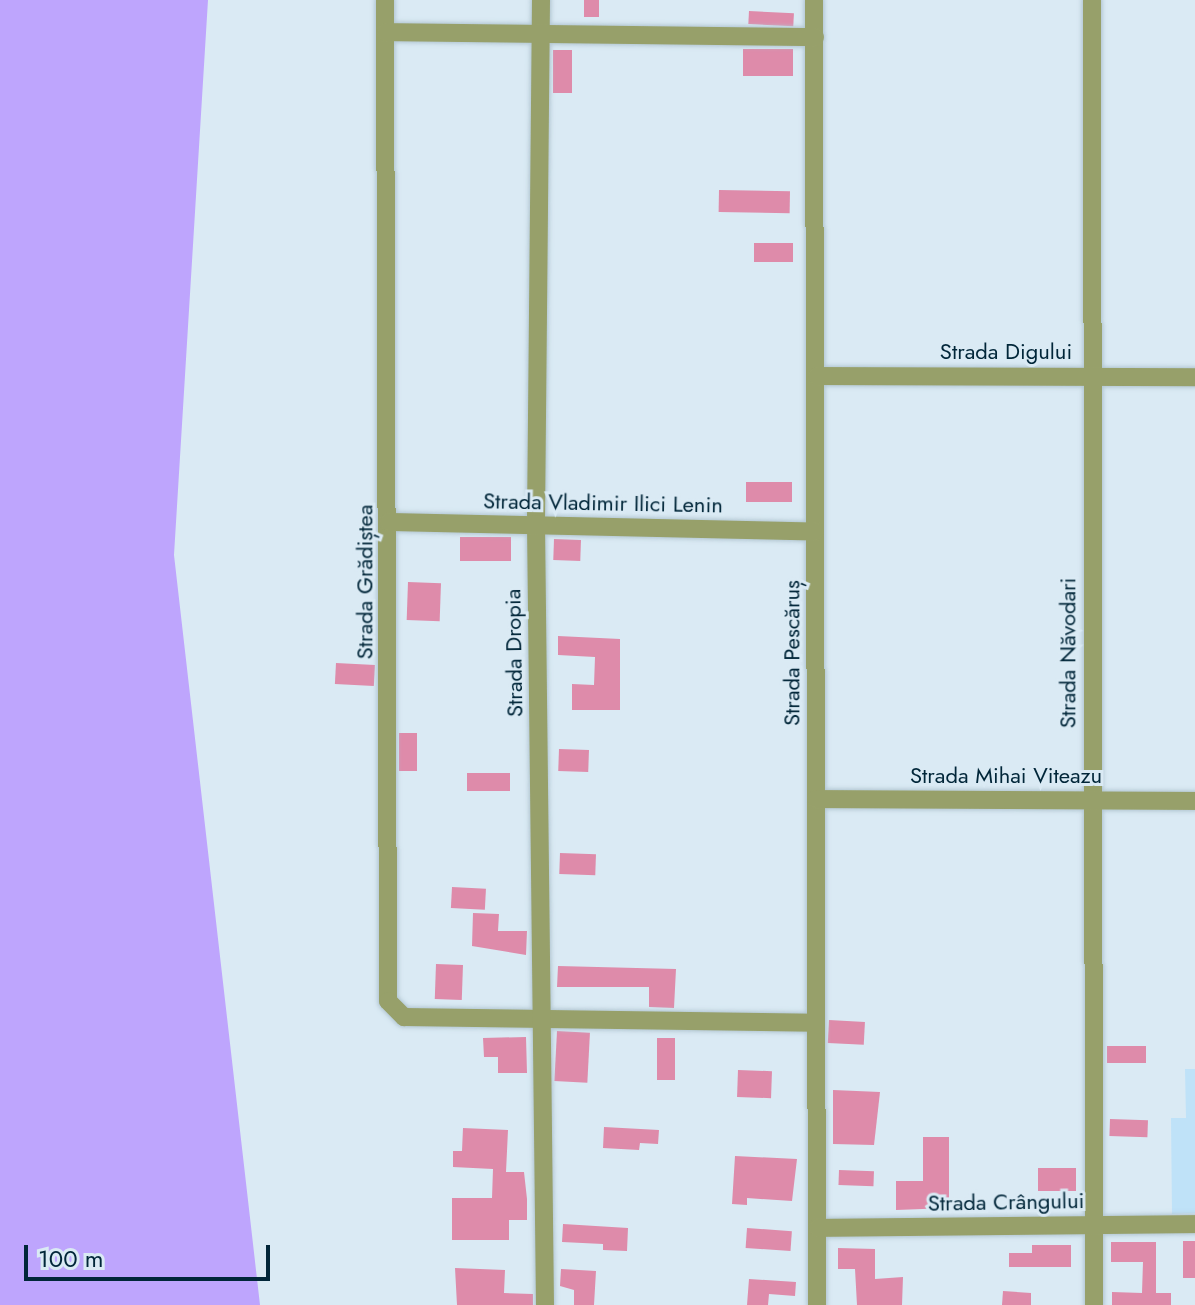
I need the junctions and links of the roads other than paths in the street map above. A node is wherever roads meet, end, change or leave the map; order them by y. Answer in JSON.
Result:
{"nodes":[{"id":1,"x":385,"y":0,"type":"edge"},
{"id":2,"x":541,"y":0,"type":"edge"},
{"id":3,"x":814,"y":0,"type":"edge"},
{"id":4,"x":1092,"y":0,"type":"edge"},
{"id":5,"x":386,"y":32,"type":"junction"},
{"id":6,"x":541,"y":33,"type":"junction"},
{"id":7,"x":815,"y":37,"type":"junction"},
{"id":8,"x":817,"y":376,"type":"junction"},
{"id":9,"x":1091,"y":376,"type":"junction"},
{"id":10,"x":1195,"y":377,"type":"edge"},
{"id":11,"x":389,"y":522,"type":"junction"},
{"id":12,"x":536,"y":524,"type":"junction"},
{"id":13,"x":815,"y":532,"type":"junction"},
{"id":14,"x":816,"y":799,"type":"junction"},
{"id":15,"x":1093,"y":801,"type":"junction"},
{"id":16,"x":1195,"y":801,"type":"edge"},
{"id":17,"x":543,"y":1017,"type":"junction"},
{"id":18,"x":815,"y":1023,"type":"junction"},
{"id":19,"x":1094,"y":1224,"type":"junction"},
{"id":20,"x":1195,"y":1224,"type":"edge"},
{"id":21,"x":818,"y":1228,"type":"junction"},
{"id":22,"x":545,"y":1305,"type":"edge"},
{"id":23,"x":817,"y":1305,"type":"edge"},
{"id":24,"x":1094,"y":1305,"type":"edge"}],
"edges":[{"from":1,"to":5,"type":"street","name":"Strada Grădiștea"},
{"from":2,"to":6,"type":"street","name":"Strada Dropia"},
{"from":3,"to":7,"type":"street","name":"Strada Pescăruș"},
{"from":4,"to":9,"type":"street","name":"Strada Năvodari"},
{"from":5,"to":6,"type":"street"},
{"from":5,"to":11,"type":"street","name":"Strada Grădiștea"},
{"from":6,"to":7,"type":"street"},
{"from":6,"to":12,"type":"street","name":"Strada Dropia"},
{"from":7,"to":8,"type":"street","name":"Strada Pescăruș"},
{"from":8,"to":9,"type":"street","name":"Strada Digului"},
{"from":8,"to":13,"type":"street","name":"Strada Pescăruș"},
{"from":9,"to":10,"type":"street","name":"Strada Digului"},
{"from":9,"to":15,"type":"street","name":"Strada Năvodari"},
{"from":11,"to":12,"type":"street","name":"Strada Vladimir Ilici Lenin"},
{"from":11,"to":17,"type":"street","name":"Strada Grădiștea"},
{"from":12,"to":13,"type":"street","name":"Strada Vladimir Ilici Lenin"},
{"from":12,"to":17,"type":"street","name":"Strada Dropia"},
{"from":13,"to":14,"type":"street","name":"Strada Pescăruș"},
{"from":14,"to":15,"type":"street","name":"Strada Mihai Viteazu"},
{"from":14,"to":18,"type":"street","name":"Strada Pescăruș"},
{"from":15,"to":16,"type":"street","name":"Strada Mihai Viteazu"},
{"from":15,"to":19,"type":"street","name":"Strada Năvodari"},
{"from":17,"to":18,"type":"street"},
{"from":17,"to":22,"type":"street","name":"Strada Dropia"},
{"from":18,"to":21,"type":"street","name":"Strada Pescăruș"},
{"from":19,"to":20,"type":"street","name":"Strada Crângului"},
{"from":19,"to":21,"type":"street","name":"Strada Crângului"},
{"from":19,"to":24,"type":"street","name":"Strada Năvodari"},
{"from":21,"to":23,"type":"street","name":"Strada Pescăruș"}]}
